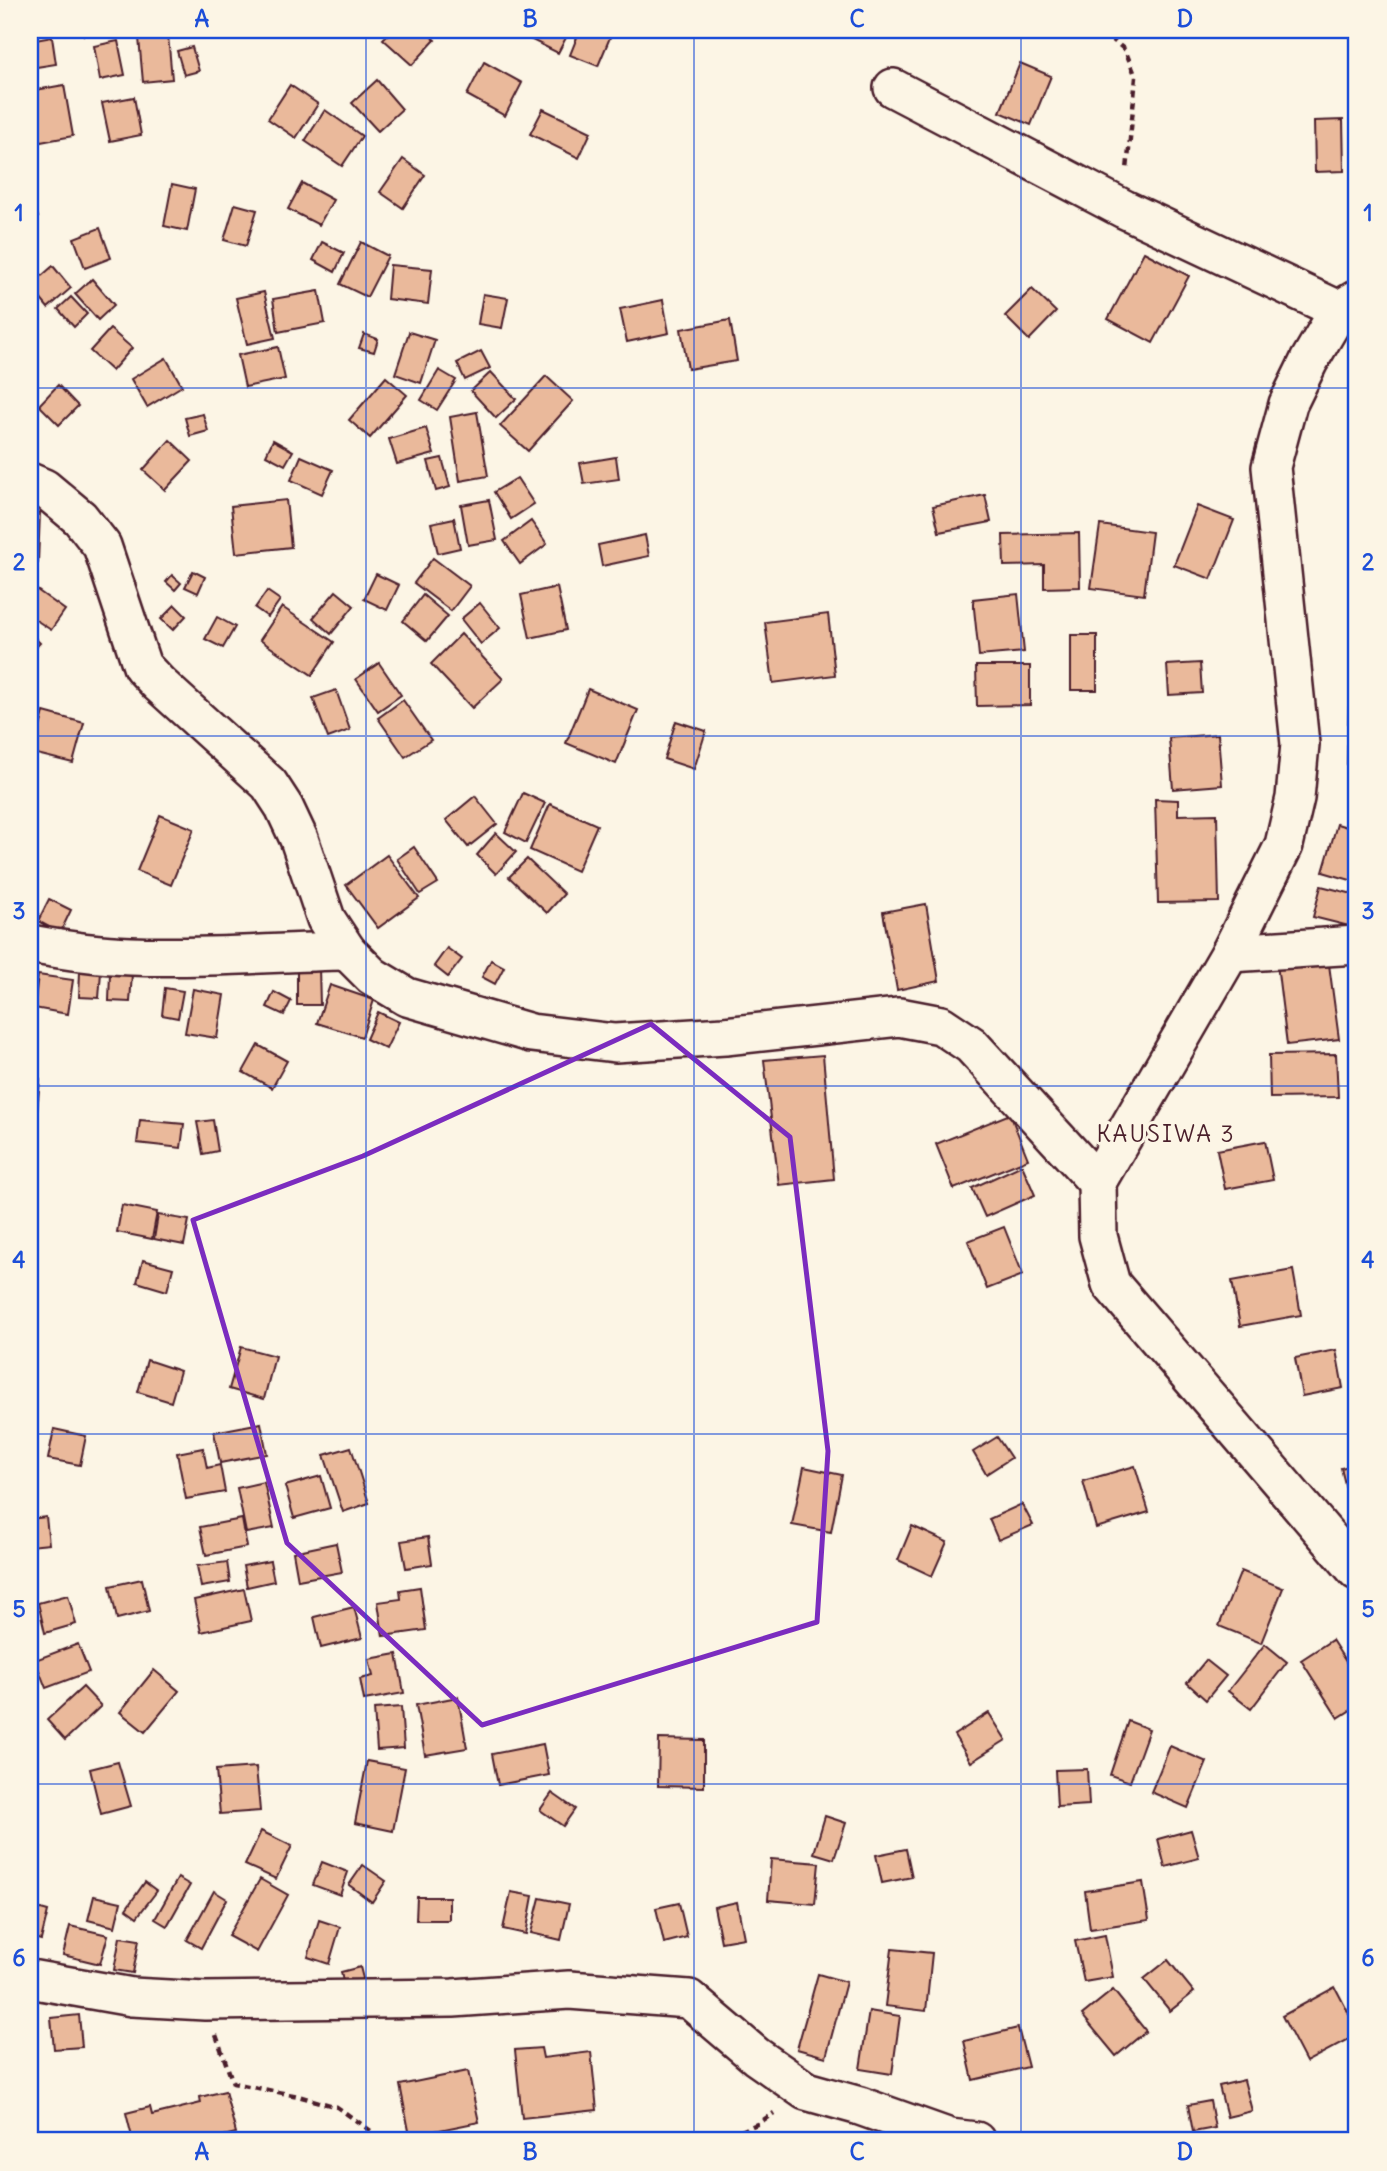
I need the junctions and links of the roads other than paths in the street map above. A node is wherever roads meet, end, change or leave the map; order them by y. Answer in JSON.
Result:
{"nodes":[{"id":1,"x":893,"y":88,"type":"dead end"},
{"id":2,"x":1348,"y":304,"type":"edge"},
{"id":3,"x":30,"y":482,"type":"edge"},
{"id":4,"x":30,"y":944,"type":"edge"},
{"id":5,"x":1357,"y":945,"type":"edge"},
{"id":6,"x":347,"y":951,"type":"junction"},
{"id":7,"x":1230,"y":953,"type":"junction"},
{"id":8,"x":1097,"y":1182,"type":"junction"},
{"id":9,"x":1357,"y":1570,"type":"edge"},
{"id":10,"x":30,"y":1979,"type":"edge"},
{"id":11,"x":976,"y":2141,"type":"edge"}],
"edges":[{"from":1,"to":2,"type":"street"},
{"from":2,"to":7,"type":"street"},
{"from":3,"to":6,"type":"street"},
{"from":4,"to":6,"type":"street"},
{"from":5,"to":7,"type":"street"},
{"from":6,"to":8,"type":"street"},
{"from":7,"to":8,"type":"street"},
{"from":8,"to":9,"type":"street"},
{"from":10,"to":11,"type":"street"}]}
